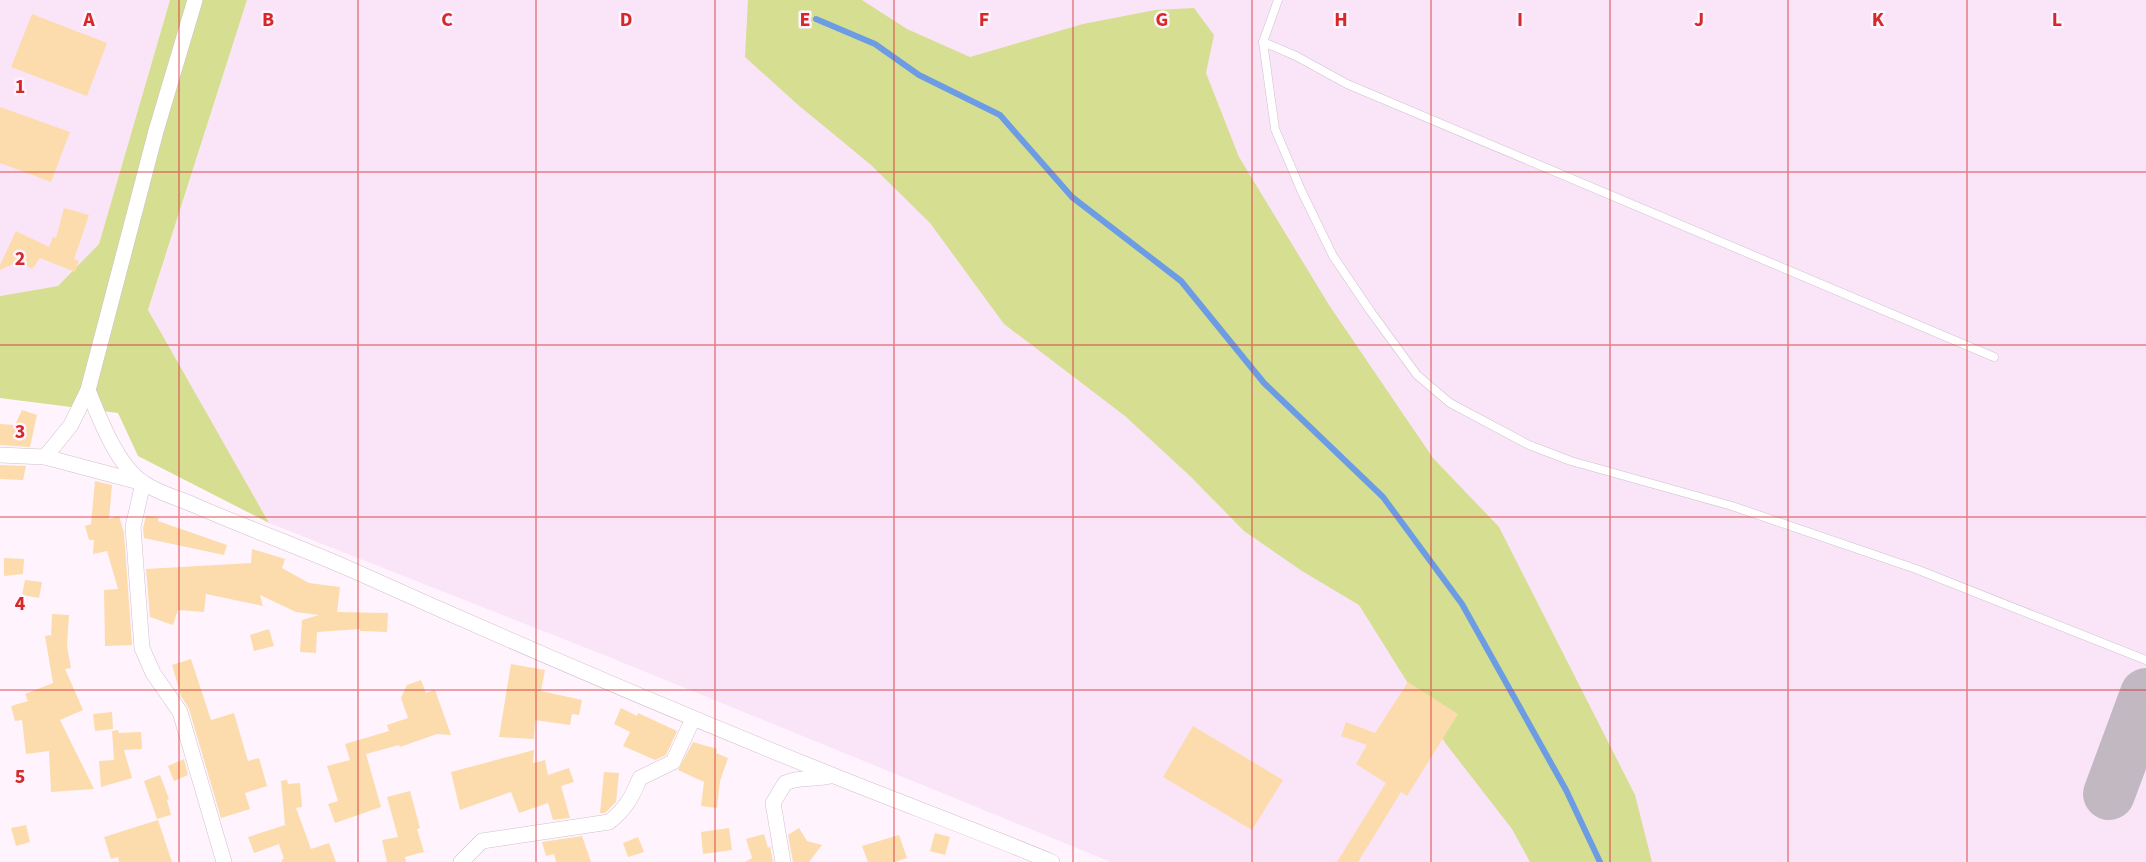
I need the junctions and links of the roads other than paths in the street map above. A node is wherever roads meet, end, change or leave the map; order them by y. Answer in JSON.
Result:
{"nodes":[{"id":1,"x":195,"y":0,"type":"edge"},
{"id":2,"x":1278,"y":0,"type":"edge"},
{"id":3,"x":1263,"y":42,"type":"junction"},
{"id":4,"x":1994,"y":357,"type":"dead end"},
{"id":5,"x":88,"y":390,"type":"junction"},
{"id":6,"x":0,"y":455,"type":"edge"},
{"id":7,"x":45,"y":457,"type":"junction"},
{"id":8,"x":143,"y":483,"type":"junction"},
{"id":9,"x":2146,"y":660,"type":"edge"},
{"id":10,"x":693,"y":719,"type":"junction"},
{"id":11,"x":833,"y":776,"type":"junction"},
{"id":12,"x":224,"y":862,"type":"edge"},
{"id":13,"x":461,"y":862,"type":"edge"},
{"id":14,"x":783,"y":862,"type":"edge"},
{"id":15,"x":1052,"y":862,"type":"edge"}],
"edges":[{"from":1,"to":5,"type":"street"},
{"from":2,"to":3,"type":"lane"},
{"from":3,"to":4,"type":"lane"},
{"from":3,"to":9,"type":"lane"},
{"from":5,"to":7,"type":"street"},
{"from":5,"to":8,"type":"street"},
{"from":6,"to":7,"type":"street"},
{"from":7,"to":8,"type":"street"},
{"from":8,"to":10,"type":"street"},
{"from":8,"to":12,"type":"street"},
{"from":10,"to":11,"type":"street"},
{"from":10,"to":13,"type":"street"},
{"from":11,"to":14,"type":"street"},
{"from":11,"to":15,"type":"street"}]}
